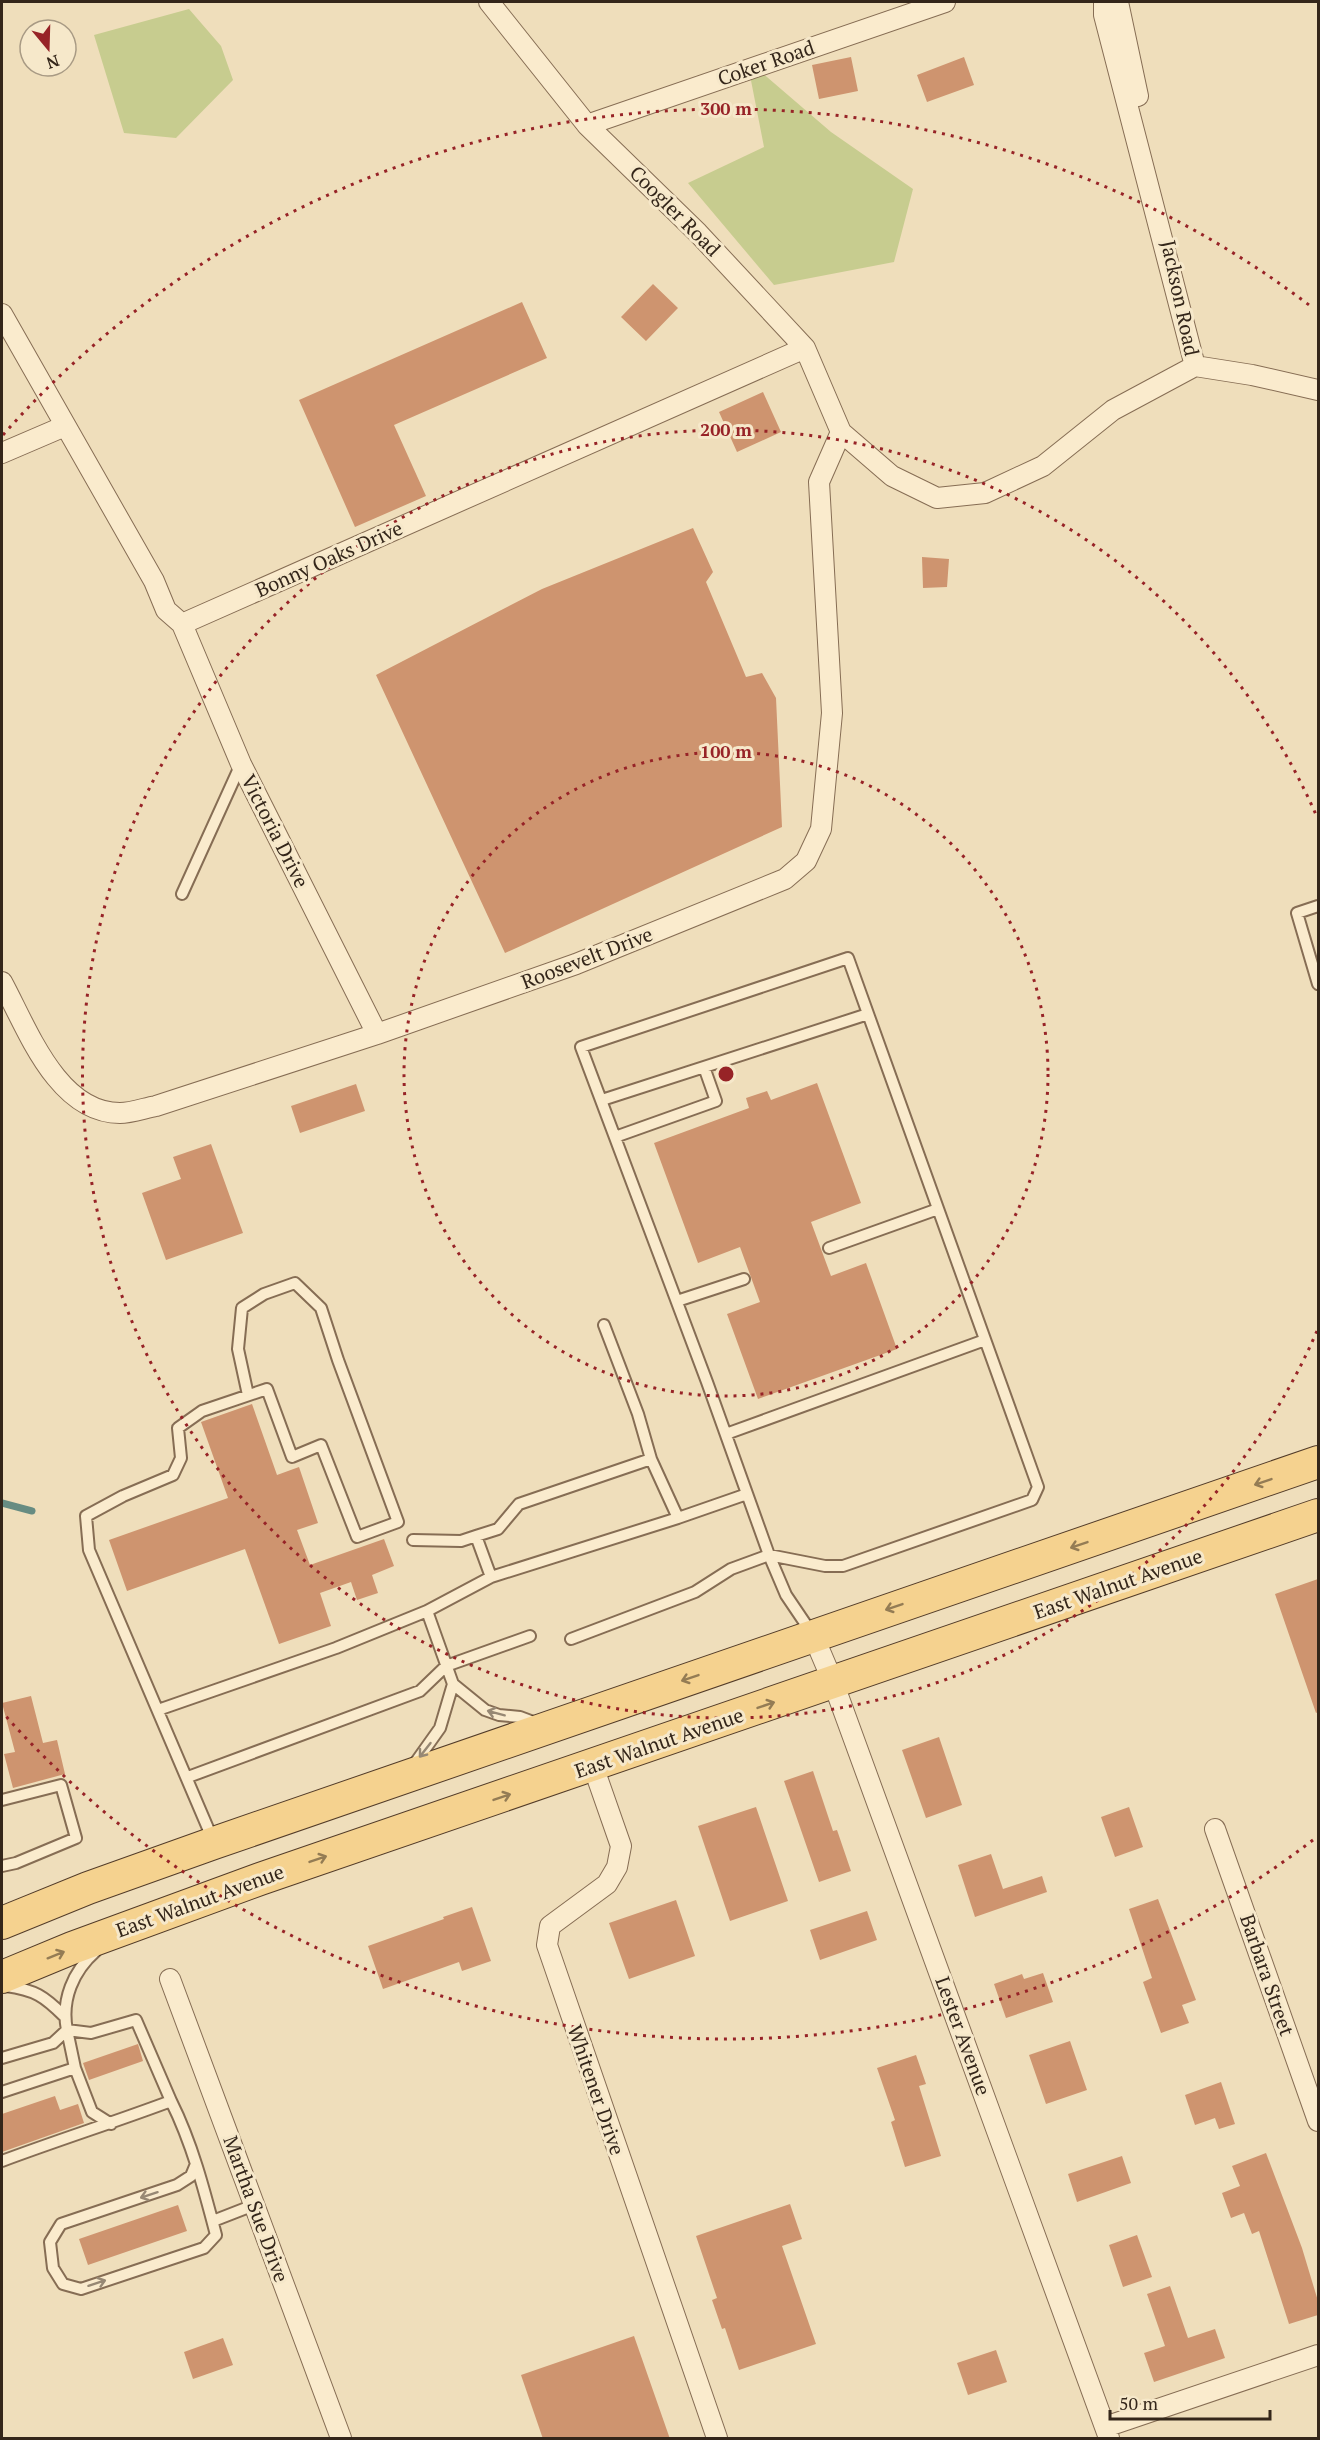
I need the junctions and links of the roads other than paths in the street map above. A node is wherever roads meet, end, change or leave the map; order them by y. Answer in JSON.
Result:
{"nodes":[{"id":1,"x":489,"y":2,"type":"edge"},
{"id":2,"x":945,"y":2,"type":"edge"},
{"id":3,"x":1104,"y":2,"type":"edge"},
{"id":4,"x":1119,"y":2,"type":"edge"},
{"id":5,"x":587,"y":125,"type":"junction"},
{"id":6,"x":2,"y":314,"type":"edge"},
{"id":7,"x":805,"y":348,"type":"junction"},
{"id":8,"x":1195,"y":366,"type":"junction"},
{"id":9,"x":1318,"y":390,"type":"edge"},
{"id":10,"x":65,"y":426,"type":"junction"},
{"id":11,"x":841,"y":432,"type":"junction"},
{"id":12,"x":2,"y":453,"type":"edge"},
{"id":13,"x":182,"y":624,"type":"junction"},
{"id":14,"x":241,"y":764,"type":"junction"},
{"id":15,"x":182,"y":894,"type":"dead end"},
{"id":16,"x":1318,"y":906,"type":"edge"},
{"id":17,"x":2,"y":982,"type":"edge"},
{"id":18,"x":1318,"y":984,"type":"edge"},
{"id":19,"x":868,"y":1014,"type":"junction"},
{"id":20,"x":377,"y":1034,"type":"junction"},
{"id":21,"x":704,"y":1067,"type":"junction"},
{"id":22,"x":602,"y":1100,"type":"junction"},
{"id":23,"x":615,"y":1137,"type":"junction"},
{"id":24,"x":938,"y":1209,"type":"junction"},
{"id":25,"x":829,"y":1248,"type":"dead end"},
{"id":26,"x":744,"y":1278,"type":"dead end"},
{"id":27,"x":677,"y":1301,"type":"junction"},
{"id":28,"x":604,"y":1325,"type":"dead end"},
{"id":29,"x":985,"y":1340,"type":"junction"},
{"id":30,"x":248,"y":1395,"type":"junction"},
{"id":31,"x":726,"y":1434,"type":"junction"},
{"id":32,"x":651,"y":1459,"type":"junction"},
{"id":33,"x":1318,"y":1462,"type":"edge"},
{"id":34,"x":747,"y":1494,"type":"junction"},
{"id":35,"x":1318,"y":1515,"type":"edge"},
{"id":36,"x":678,"y":1518,"type":"junction"},
{"id":37,"x":476,"y":1536,"type":"junction"},
{"id":38,"x":413,"y":1540,"type":"dead end"},
{"id":39,"x":769,"y":1555,"type":"junction"},
{"id":40,"x":491,"y":1577,"type":"junction"},
{"id":41,"x":427,"y":1611,"type":"junction"},
{"id":42,"x":813,"y":1635,"type":"junction"},
{"id":43,"x":530,"y":1636,"type":"dead end"},
{"id":44,"x":571,"y":1639,"type":"dead end"},
{"id":45,"x":446,"y":1666,"type":"junction"},
{"id":46,"x":833,"y":1682,"type":"junction"},
{"id":47,"x":453,"y":1684,"type":"junction"},
{"id":48,"x":158,"y":1710,"type":"junction"},
{"id":49,"x":547,"y":1728,"type":"junction"},
{"id":50,"x":593,"y":1766,"type":"junction"},
{"id":51,"x":407,"y":1775,"type":"junction"},
{"id":52,"x":188,"y":1777,"type":"junction"},
{"id":53,"x":2,"y":1800,"type":"edge"},
{"id":54,"x":1215,"y":1829,"type":"dead end"},
{"id":55,"x":214,"y":1843,"type":"junction"},
{"id":56,"x":2,"y":1866,"type":"edge"},
{"id":57,"x":2,"y":1923,"type":"edge"},
{"id":58,"x":120,"y":1930,"type":"junction"},
{"id":59,"x":2,"y":1977,"type":"edge"},
{"id":60,"x":170,"y":1979,"type":"dead end"},
{"id":61,"x":2,"y":1986,"type":"edge"},
{"id":62,"x":64,"y":2016,"type":"junction"},
{"id":63,"x":67,"y":2030,"type":"junction"},
{"id":64,"x":2,"y":2058,"type":"edge"},
{"id":65,"x":75,"y":2068,"type":"junction"},
{"id":66,"x":2,"y":2092,"type":"edge"},
{"id":67,"x":171,"y":2101,"type":"junction"},
{"id":68,"x":1318,"y":2121,"type":"edge"},
{"id":69,"x":111,"y":2124,"type":"junction"},
{"id":70,"x":2,"y":2161,"type":"edge"},
{"id":71,"x":196,"y":2164,"type":"junction"},
{"id":72,"x":254,"y":2205,"type":"junction"},
{"id":73,"x":213,"y":2221,"type":"junction"},
{"id":74,"x":1318,"y":2355,"type":"edge"},
{"id":75,"x":1107,"y":2433,"type":"edge"},
{"id":76,"x":341,"y":2439,"type":"edge"},
{"id":77,"x":717,"y":2439,"type":"edge"}],
"edges":[{"from":1,"to":5,"type":"street","name":"Coogler Road"},
{"from":2,"to":5,"type":"street","name":"Coker Road"},
{"from":3,"to":8,"type":"street","name":"Jackson Road"},
{"from":4,"to":8,"type":"street","name":"Jackson Road"},
{"from":5,"to":7,"type":"street","name":"Coogler Road"},
{"from":6,"to":10,"type":"street"},
{"from":7,"to":11,"type":"street","name":"Coogler Road"},
{"from":7,"to":13,"type":"street","name":"Bonny Oaks Drive"},
{"from":8,"to":9,"type":"street"},
{"from":8,"to":11,"type":"street"},
{"from":10,"to":12,"type":"street"},
{"from":10,"to":13,"type":"street"},
{"from":11,"to":20,"type":"street","name":"Roosevelt Drive"},
{"from":13,"to":14,"type":"street","name":"Victoria Drive"},
{"from":14,"to":15,"type":"lane"},
{"from":14,"to":20,"type":"street","name":"Victoria Drive"},
{"from":16,"to":18,"type":"lane"},
{"from":17,"to":20,"type":"street","name":"Roosevelt Drive"},
{"from":19,"to":21,"type":"lane"},
{"from":19,"to":22,"type":"lane"},
{"from":19,"to":24,"type":"lane"},
{"from":21,"to":22,"type":"lane"},
{"from":21,"to":23,"type":"lane"},
{"from":22,"to":23,"type":"lane"},
{"from":23,"to":27,"type":"lane"},
{"from":24,"to":25,"type":"lane"},
{"from":24,"to":29,"type":"lane"},
{"from":26,"to":27,"type":"lane"},
{"from":27,"to":31,"type":"lane"},
{"from":28,"to":32,"type":"lane"},
{"from":29,"to":31,"type":"lane"},
{"from":29,"to":39,"type":"lane"},
{"from":30,"to":30,"type":"lane"},
{"from":30,"to":48,"type":"lane"},
{"from":31,"to":34,"type":"lane"},
{"from":32,"to":36,"type":"lane"},
{"from":32,"to":37,"type":"lane"},
{"from":33,"to":42,"type":"main road","one_way":true},
{"from":34,"to":36,"type":"lane"},
{"from":34,"to":39,"type":"lane"},
{"from":35,"to":46,"type":"main road","name":"East Walnut Avenue"},
{"from":36,"to":40,"type":"lane"},
{"from":37,"to":38,"type":"lane"},
{"from":37,"to":40,"type":"lane"},
{"from":39,"to":42,"type":"lane"},
{"from":39,"to":44,"type":"lane"},
{"from":40,"to":41,"type":"lane"},
{"from":41,"to":45,"type":"lane"},
{"from":41,"to":48,"type":"lane"},
{"from":42,"to":46,"type":"street","name":"Lester Avenue"},
{"from":42,"to":49,"type":"main road","one_way":true},
{"from":43,"to":45,"type":"lane"},
{"from":45,"to":47,"type":"lane"},
{"from":45,"to":52,"type":"lane"},
{"from":50,"to":46,"type":"main road","name":"East Walnut Avenue","one_way":true},
{"from":46,"to":75,"type":"street","name":"Lester Avenue"},
{"from":49,"to":47,"type":"lane","one_way":true},
{"from":47,"to":51,"type":"lane","one_way":true},
{"from":48,"to":52,"type":"lane"},
{"from":49,"to":51,"type":"main road"},
{"from":58,"to":50,"type":"main road","name":"East Walnut Avenue","one_way":true},
{"from":50,"to":77,"type":"street","name":"Whitener Drive"},
{"from":51,"to":55,"type":"main road"},
{"from":52,"to":55,"type":"lane"},
{"from":53,"to":56,"type":"lane"},
{"from":54,"to":68,"type":"street","name":"Barbara Street"},
{"from":55,"to":57,"type":"main road"},
{"from":59,"to":58,"type":"main road","name":"East Walnut Avenue","one_way":true},
{"from":58,"to":62,"type":"lane"},
{"from":60,"to":72,"type":"street","name":"Martha Sue Drive"},
{"from":61,"to":62,"type":"lane"},
{"from":62,"to":63,"type":"lane"},
{"from":63,"to":64,"type":"lane"},
{"from":63,"to":65,"type":"lane"},
{"from":63,"to":67,"type":"lane"},
{"from":65,"to":66,"type":"lane"},
{"from":65,"to":69,"type":"lane"},
{"from":67,"to":69,"type":"lane"},
{"from":67,"to":71,"type":"lane"},
{"from":69,"to":70,"type":"lane"},
{"from":71,"to":73,"type":"lane"},
{"from":71,"to":73,"type":"lane","one_way":true},
{"from":72,"to":73,"type":"lane"},
{"from":72,"to":76,"type":"street","name":"Martha Sue Drive"},
{"from":74,"to":75,"type":"street"}]}
